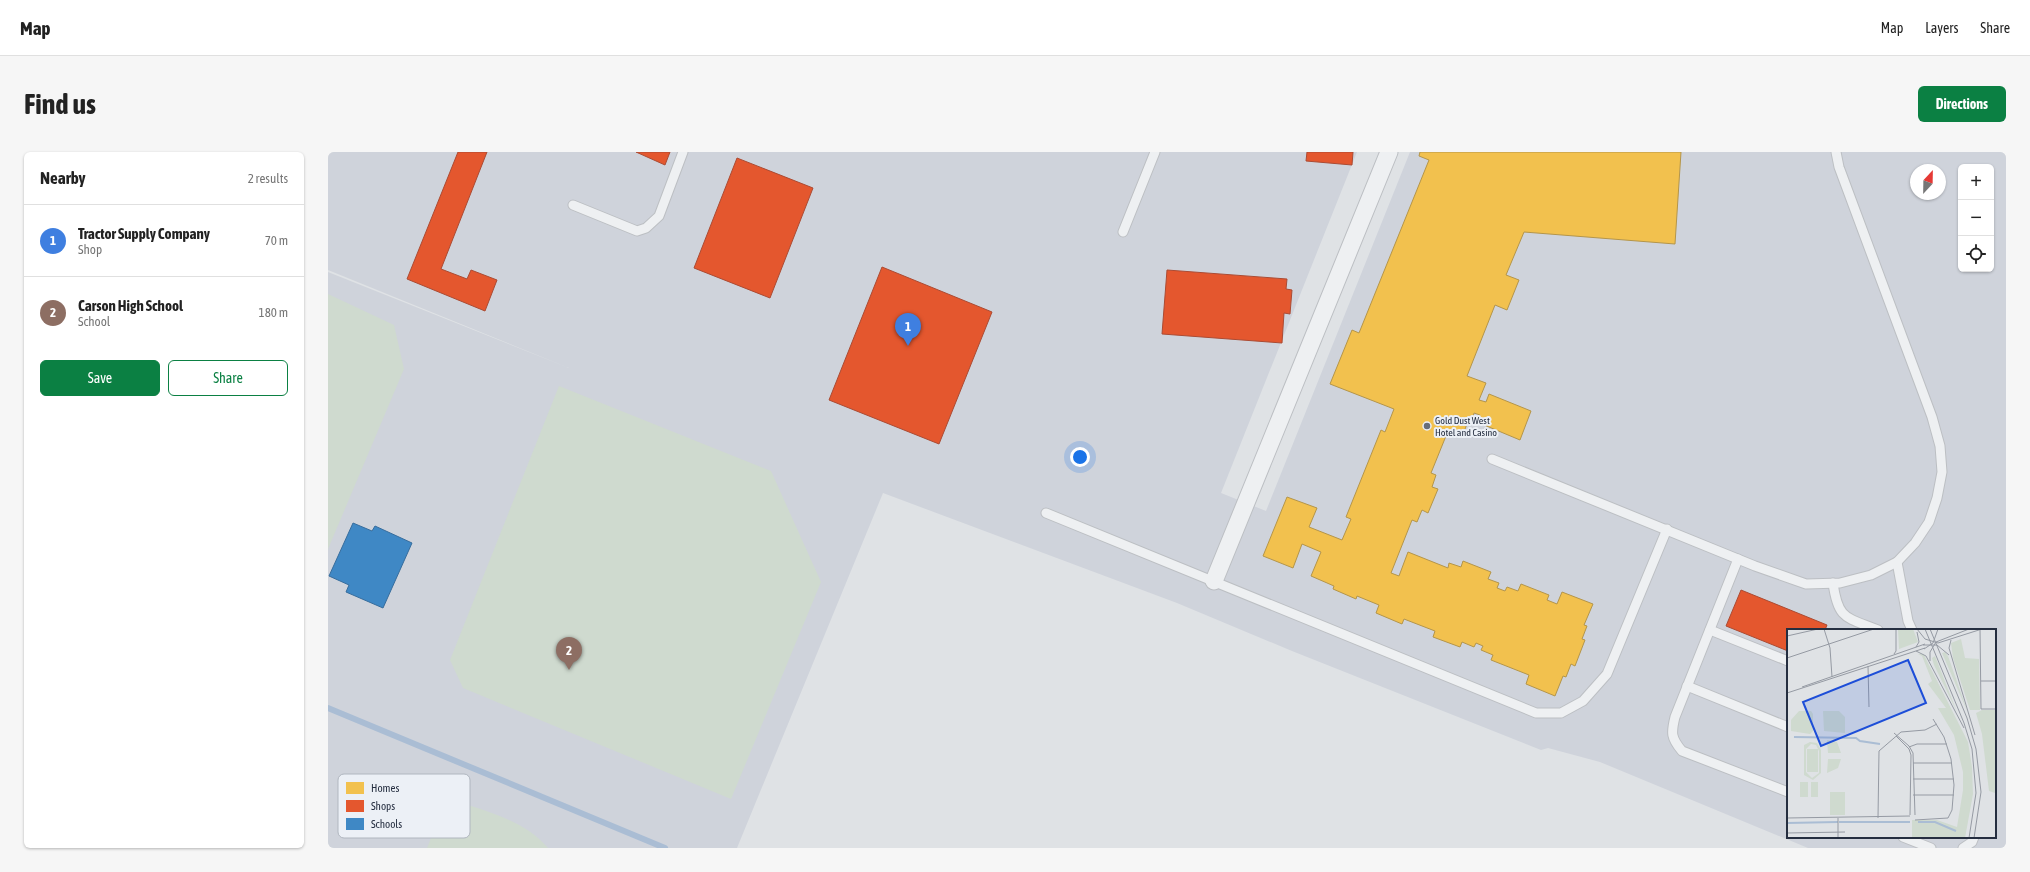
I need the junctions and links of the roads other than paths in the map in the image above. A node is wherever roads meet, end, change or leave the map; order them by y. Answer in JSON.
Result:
{"nodes":[{"id":1,"x":683,"y":152,"type":"edge"},
{"id":2,"x":1155,"y":152,"type":"edge"},
{"id":3,"x":1389,"y":152,"type":"edge"},
{"id":4,"x":1836,"y":152,"type":"edge"},
{"id":5,"x":573,"y":205,"type":"dead end"},
{"id":6,"x":1123,"y":232,"type":"dead end"},
{"id":7,"x":1492,"y":458,"type":"dead end"},
{"id":8,"x":1046,"y":513,"type":"dead end"},
{"id":9,"x":1666,"y":528,"type":"junction"},
{"id":10,"x":1738,"y":559,"type":"junction"},
{"id":11,"x":1896,"y":562,"type":"junction"},
{"id":12,"x":1214,"y":581,"type":"junction"},
{"id":13,"x":1832,"y":583,"type":"junction"},
{"id":14,"x":1876,"y":629,"type":"edge"},
{"id":15,"x":1912,"y":629,"type":"edge"},
{"id":16,"x":1710,"y":630,"type":"junction"},
{"id":17,"x":1787,"y":661,"type":"edge"},
{"id":18,"x":1687,"y":686,"type":"junction"},
{"id":19,"x":1787,"y":727,"type":"edge"},
{"id":20,"x":1787,"y":792,"type":"edge"},
{"id":21,"x":1906,"y":838,"type":"edge"},
{"id":22,"x":1973,"y":840,"type":"edge"},
{"id":23,"x":1931,"y":848,"type":"edge"},
{"id":24,"x":1963,"y":848,"type":"edge"}],
"edges":[{"from":1,"to":5,"type":"lane"},
{"from":2,"to":6,"type":"lane"},
{"from":3,"to":12,"type":"street"},
{"from":4,"to":11,"type":"lane"},
{"from":7,"to":9,"type":"lane"},
{"from":8,"to":12,"type":"lane"},
{"from":9,"to":10,"type":"lane"},
{"from":9,"to":12,"type":"lane"},
{"from":10,"to":13,"type":"lane"},
{"from":10,"to":16,"type":"lane"},
{"from":11,"to":13,"type":"lane"},
{"from":11,"to":15,"type":"lane"},
{"from":13,"to":14,"type":"lane"},
{"from":16,"to":17,"type":"lane"},
{"from":16,"to":18,"type":"lane"},
{"from":18,"to":19,"type":"lane"},
{"from":18,"to":20,"type":"lane"},
{"from":21,"to":23,"type":"lane"},
{"from":22,"to":24,"type":"lane"}]}
